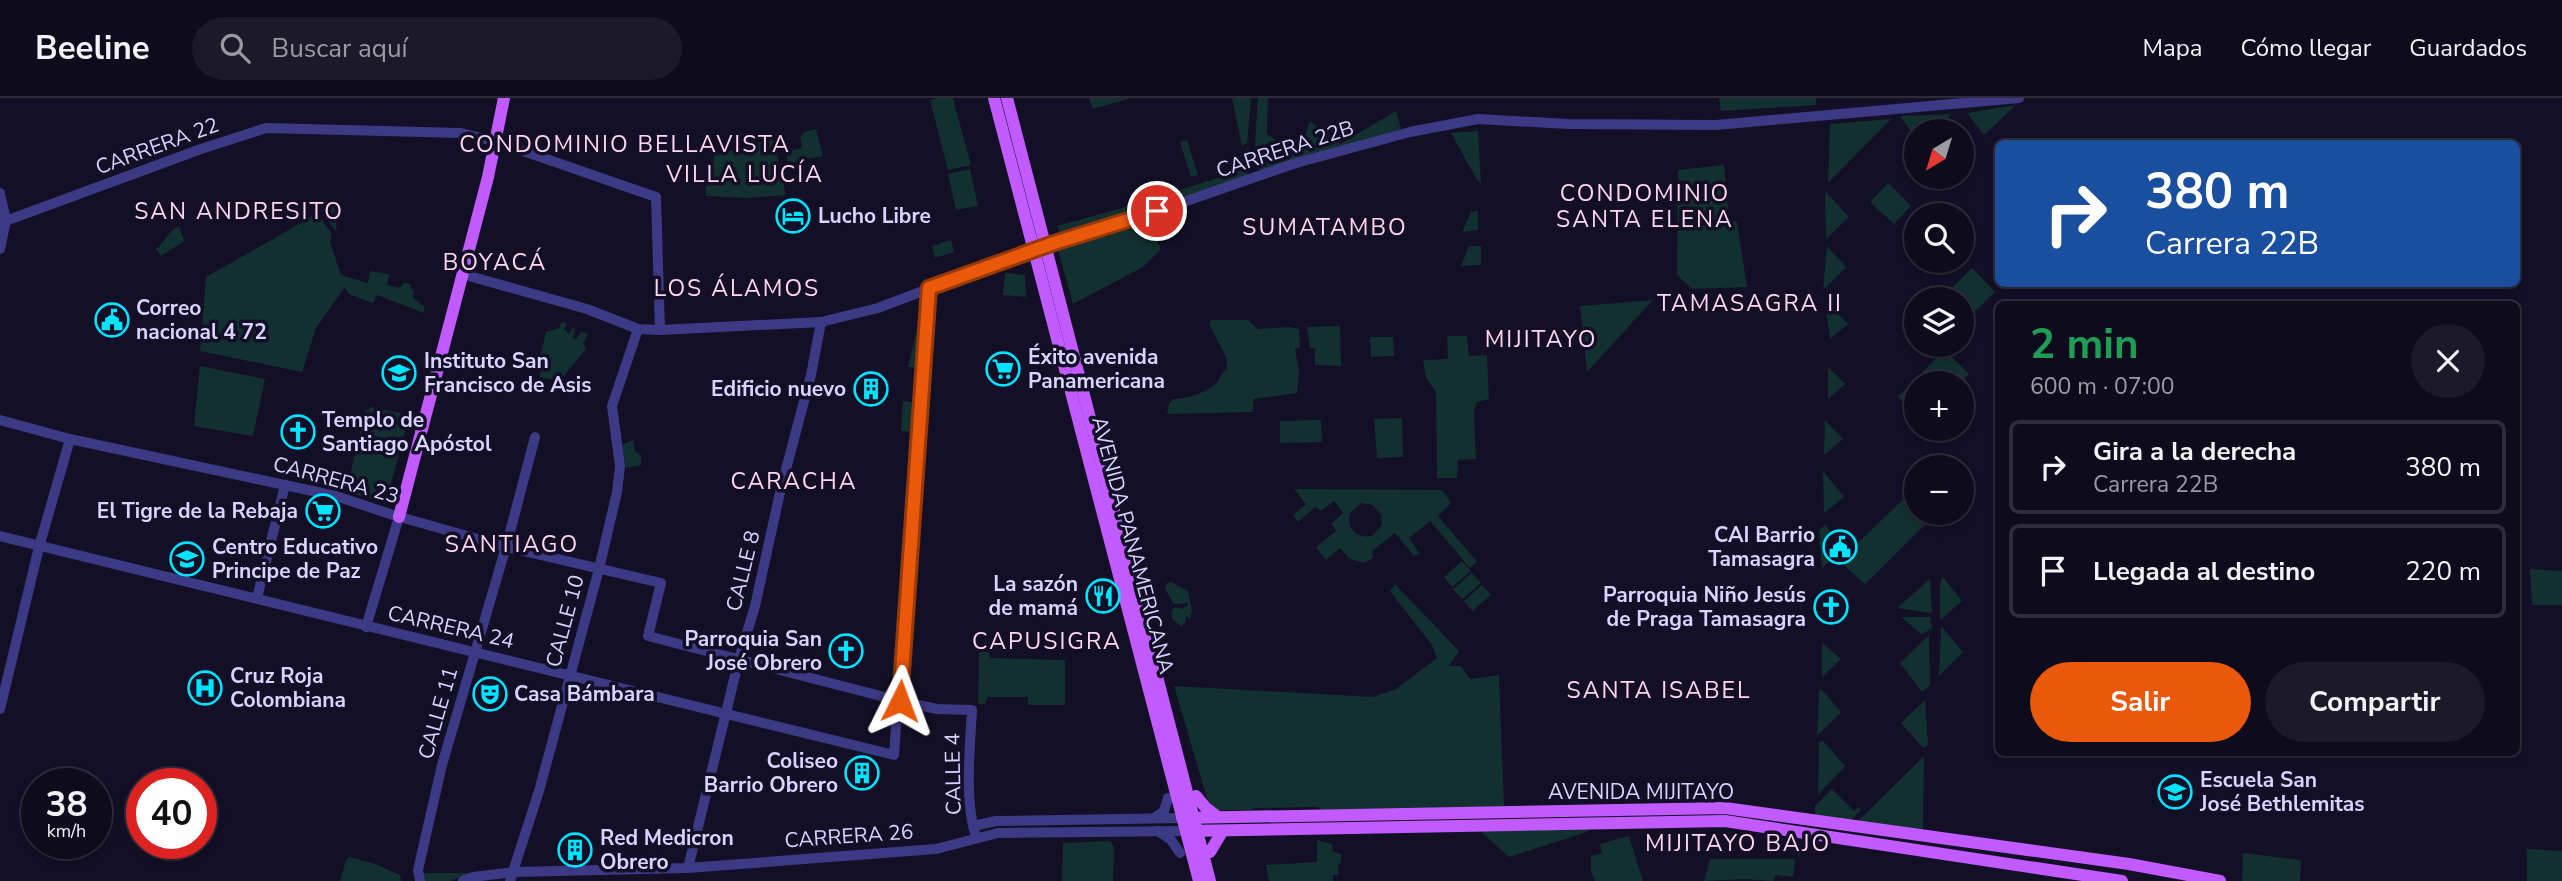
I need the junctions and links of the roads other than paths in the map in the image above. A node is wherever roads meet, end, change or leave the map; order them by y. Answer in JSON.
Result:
{"nodes":[{"id":1,"x":496,"y":98,"type":"edge"},
{"id":2,"x":505,"y":98,"type":"edge"},
{"id":3,"x":994,"y":98,"type":"edge"},
{"id":4,"x":1007,"y":98,"type":"edge"},
{"id":5,"x":2019,"y":98,"type":"edge"},
{"id":6,"x":493,"y":141,"type":"junction"},
{"id":7,"x":0,"y":192,"type":"edge"},
{"id":8,"x":3,"y":222,"type":"edge"},
{"id":9,"x":1039,"y":248,"type":"junction"},
{"id":10,"x":0,"y":250,"type":"edge"},
{"id":11,"x":463,"y":274,"type":"junction"},
{"id":12,"x":929,"y":288,"type":"junction"},
{"id":13,"x":821,"y":322,"type":"junction"},
{"id":14,"x":638,"y":329,"type":"junction"},
{"id":15,"x":660,"y":330,"type":"junction"},
{"id":16,"x":0,"y":420,"type":"edge"},
{"id":17,"x":536,"y":437,"type":"dead end"},
{"id":18,"x":70,"y":439,"type":"junction"},
{"id":19,"x":285,"y":485,"type":"junction"},
{"id":20,"x":396,"y":516,"type":"junction"},
{"id":21,"x":0,"y":536,"type":"edge"},
{"id":22,"x":39,"y":547,"type":"junction"},
{"id":23,"x":506,"y":547,"type":"junction"},
{"id":24,"x":599,"y":569,"type":"junction"},
{"id":25,"x":257,"y":598,"type":"junction"},
{"id":26,"x":366,"y":627,"type":"junction"},
{"id":27,"x":476,"y":653,"type":"junction"},
{"id":28,"x":739,"y":659,"type":"junction"},
{"id":29,"x":570,"y":675,"type":"junction"},
{"id":30,"x":900,"y":701,"type":"junction"},
{"id":31,"x":0,"y":709,"type":"edge"},
{"id":32,"x":727,"y":715,"type":"junction"},
{"id":33,"x":1196,"y":796,"type":"dead end"},
{"id":34,"x":1168,"y":798,"type":"dead end"},
{"id":35,"x":1219,"y":817,"type":"junction"},
{"id":36,"x":1153,"y":818,"type":"junction"},
{"id":37,"x":973,"y":825,"type":"junction"},
{"id":38,"x":1190,"y":825,"type":"junction"},
{"id":39,"x":1158,"y":831,"type":"junction"},
{"id":40,"x":1222,"y":832,"type":"junction"},
{"id":41,"x":976,"y":837,"type":"junction"},
{"id":42,"x":1210,"y":852,"type":"dead end"},
{"id":43,"x":1180,"y":853,"type":"dead end"},
{"id":44,"x":688,"y":868,"type":"junction"},
{"id":45,"x":512,"y":876,"type":"edge"},
{"id":46,"x":420,"y":881,"type":"edge"},
{"id":47,"x":463,"y":881,"type":"edge"},
{"id":48,"x":1199,"y":881,"type":"edge"},
{"id":49,"x":1210,"y":881,"type":"edge"},
{"id":50,"x":2122,"y":881,"type":"edge"},
{"id":51,"x":2220,"y":881,"type":"edge"}],
"edges":[{"from":1,"to":6,"type":"main road"},
{"from":2,"to":6,"type":"main road"},
{"from":3,"to":9,"type":"main road","name":"AVENIDA PANAMERICANA"},
{"from":4,"to":9,"type":"main road","name":"AVENIDA PANAMERICANA"},
{"from":5,"to":9,"type":"street","name":"CARRERA 22B"},
{"from":6,"to":8,"type":"street","name":"CARRERA 22"},
{"from":6,"to":11,"type":"main road"},
{"from":6,"to":15,"type":"street","name":"CARRERA 22"},
{"from":6,"to":20,"type":"main road"},
{"from":7,"to":8,"type":"street"},
{"from":8,"to":10,"type":"street"},
{"from":9,"to":12,"type":"street","name":"CARRERA 22B"},
{"from":9,"to":38,"type":"main road","name":"AVENIDA PANAMERICANA"},
{"from":11,"to":14,"type":"street","name":"CARRERA 22B"},
{"from":11,"to":20,"type":"main road"},
{"from":12,"to":13,"type":"street","name":"CARRERA 22B"},
{"from":12,"to":30,"type":"street"},
{"from":13,"to":15,"type":"street","name":"CARRERA 22B"},
{"from":13,"to":28,"type":"street","name":"CALLE 8"},
{"from":14,"to":15,"type":"street","name":"CARRERA 22B"},
{"from":14,"to":24,"type":"street","name":"CALLE 10"},
{"from":16,"to":18,"type":"street","name":"CARRERA 23"},
{"from":17,"to":23,"type":"street","name":"CALLE 11"},
{"from":18,"to":19,"type":"street","name":"CARRERA 23"},
{"from":18,"to":22,"type":"street"},
{"from":19,"to":20,"type":"street","name":"CARRERA 23"},
{"from":19,"to":25,"type":"street"},
{"from":20,"to":23,"type":"street","name":"CARRERA 23"},
{"from":20,"to":26,"type":"street"},
{"from":21,"to":22,"type":"street","name":"CARRERA 24"},
{"from":22,"to":25,"type":"street","name":"CARRERA 24"},
{"from":22,"to":31,"type":"street"},
{"from":23,"to":24,"type":"street","name":"CARRERA 23"},
{"from":23,"to":27,"type":"street","name":"CALLE 11"},
{"from":24,"to":28,"type":"street","name":"CARRERA 23"},
{"from":24,"to":29,"type":"street","name":"CALLE 10"},
{"from":25,"to":26,"type":"street","name":"CARRERA 24"},
{"from":26,"to":27,"type":"street","name":"CARRERA 24"},
{"from":27,"to":29,"type":"street","name":"CARRERA 24"},
{"from":27,"to":46,"type":"street","name":"CALLE 11"},
{"from":28,"to":30,"type":"street"},
{"from":28,"to":32,"type":"street","name":"CALLE 8"},
{"from":29,"to":32,"type":"street","name":"CARRERA 24"},
{"from":29,"to":45,"type":"street","name":"CALLE 10"},
{"from":30,"to":32,"type":"street","name":"CARRERA 24"},
{"from":30,"to":37,"type":"street","name":"CALLE 4"},
{"from":32,"to":44,"type":"street","name":"CALLE 8"},
{"from":33,"to":35,"type":"main road"},
{"from":34,"to":36,"type":"street"},
{"from":35,"to":38,"type":"main road","name":"AVENIDA MIJITAYO"},
{"from":35,"to":51,"type":"main road","name":"AVENIDA MIJITAYO"},
{"from":36,"to":37,"type":"street"},
{"from":36,"to":38,"type":"street"},
{"from":37,"to":41,"type":"street","name":"CALLE 4"},
{"from":38,"to":39,"type":"street","name":"CARRERA 26"},
{"from":38,"to":40,"type":"main road","name":"AVENIDA MIJITAYO"},
{"from":38,"to":48,"type":"main road","name":"AVENIDA PANAMERICANA"},
{"from":38,"to":49,"type":"main road","name":"AVENIDA PANAMERICANA"},
{"from":39,"to":41,"type":"street","name":"CARRERA 26"},
{"from":39,"to":43,"type":"street"},
{"from":40,"to":42,"type":"main road"},
{"from":40,"to":50,"type":"main road","name":"AVENIDA MIJITAYO"},
{"from":41,"to":44,"type":"street","name":"CARRERA 26"},
{"from":44,"to":45,"type":"street","name":"CARRERA 26"},
{"from":45,"to":47,"type":"street","name":"CARRERA 26"}]}
